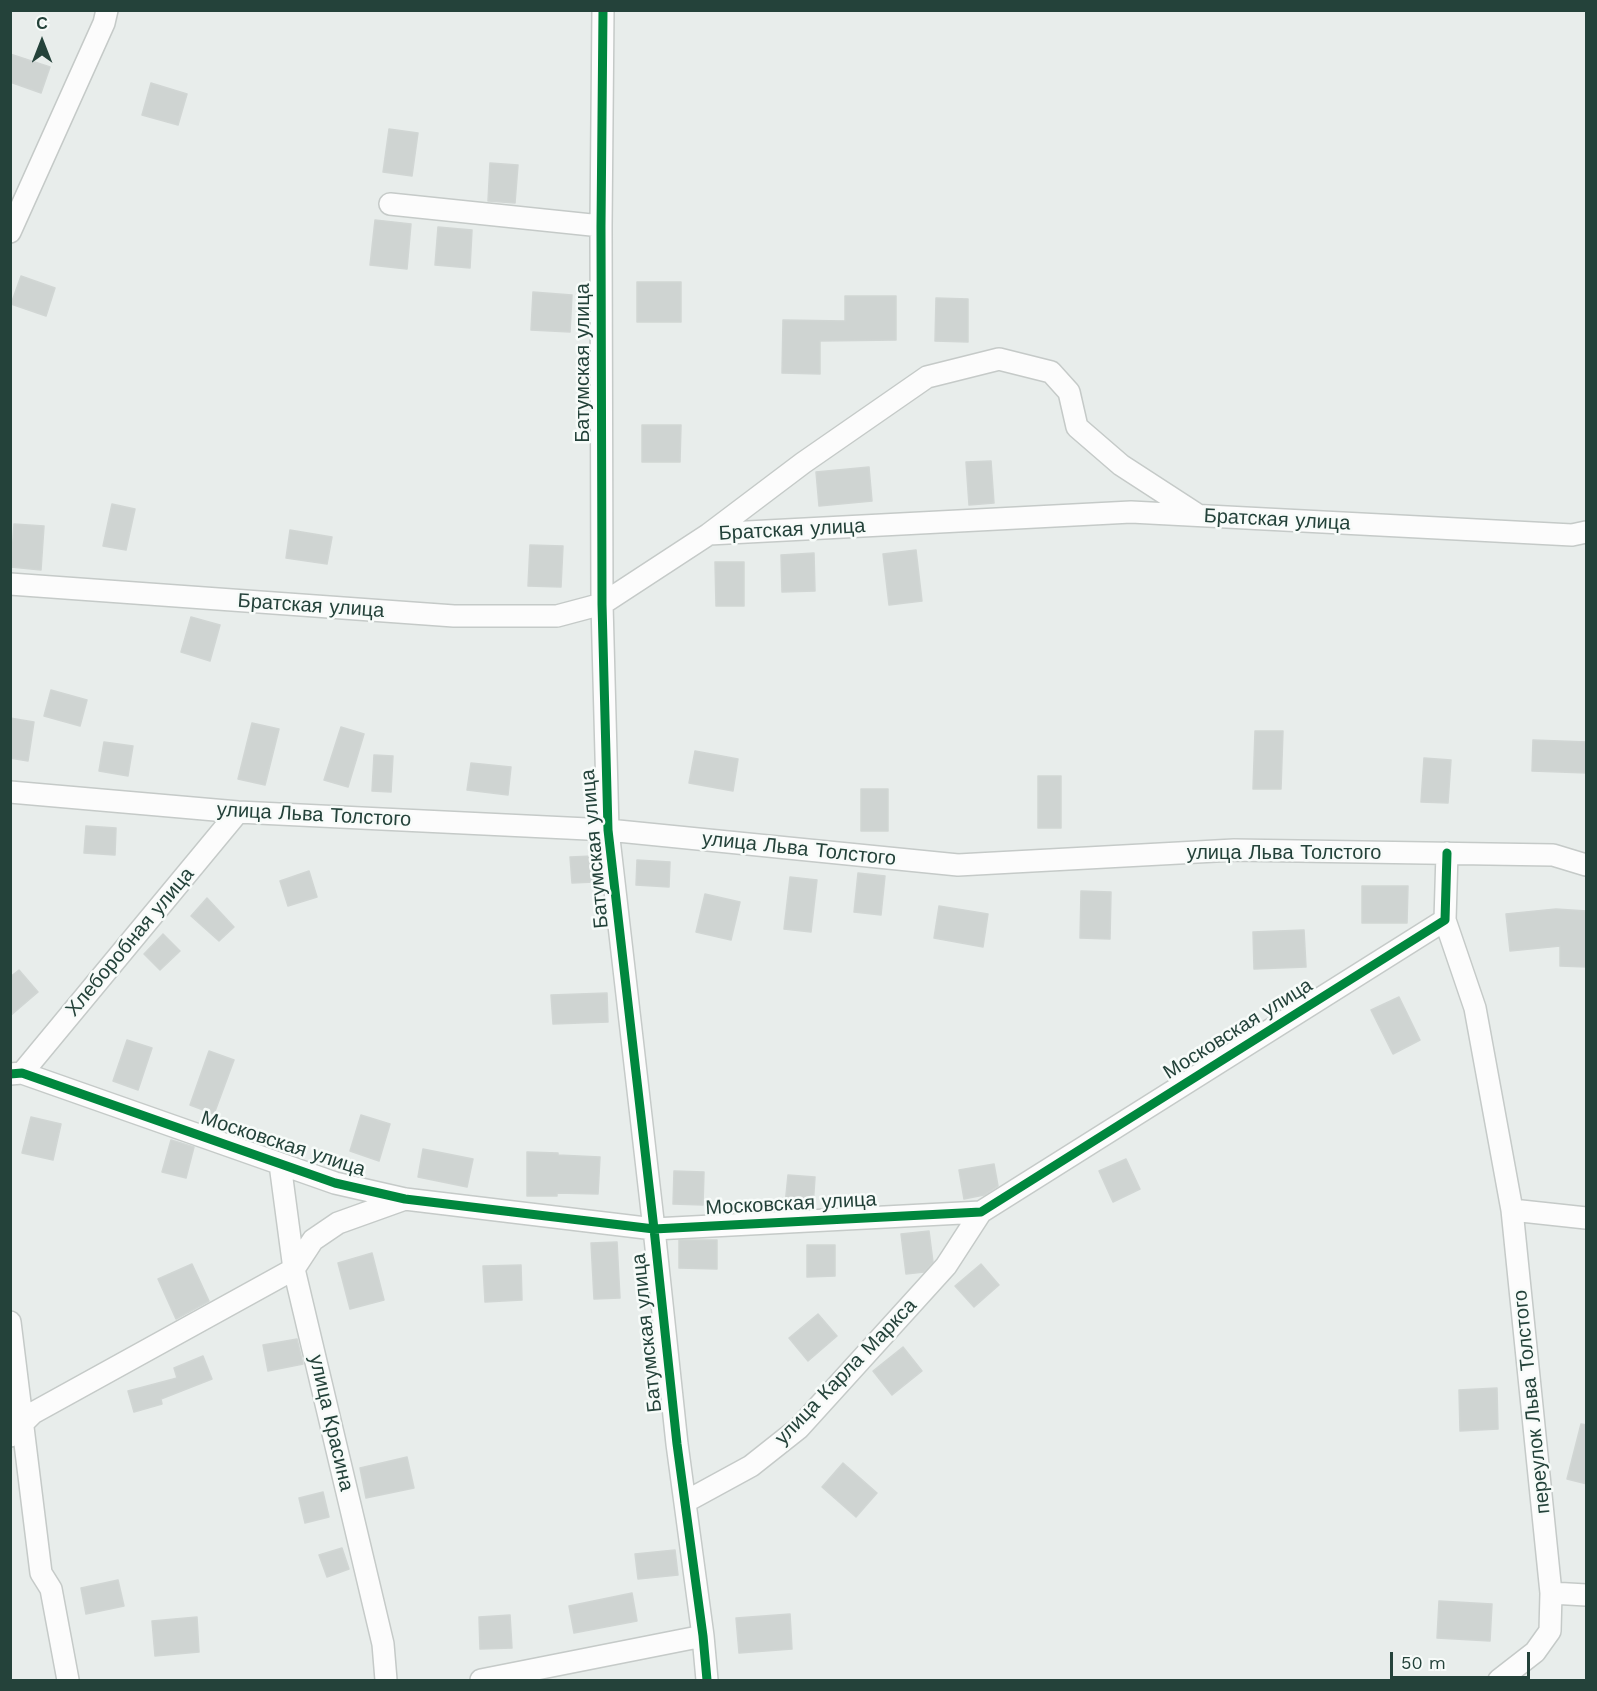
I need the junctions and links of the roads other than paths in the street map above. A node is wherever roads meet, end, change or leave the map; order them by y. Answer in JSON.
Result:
{"nodes":[{"id":1,"x":107,"y":10,"type":"edge"},
{"id":2,"x":603,"y":10,"type":"edge"},
{"id":3,"x":390,"y":204,"type":"dead end"},
{"id":4,"x":601,"y":226,"type":"junction"},
{"id":5,"x":10,"y":232,"type":"edge"},
{"id":6,"x":1199,"y":516,"type":"junction"},
{"id":7,"x":1587,"y":532,"type":"edge"},
{"id":8,"x":709,"y":534,"type":"junction"},
{"id":9,"x":10,"y":584,"type":"edge"},
{"id":10,"x":603,"y":604,"type":"junction"},
{"id":11,"x":10,"y":792,"type":"edge"},
{"id":12,"x":238,"y":812,"type":"junction"},
{"id":13,"x":608,"y":830,"type":"junction"},
{"id":14,"x":1447,"y":854,"type":"junction"},
{"id":15,"x":1587,"y":865,"type":"edge"},
{"id":16,"x":1445,"y":920,"type":"junction"},
{"id":17,"x":16,"y":1073,"type":"edge"},
{"id":18,"x":280,"y":1164,"type":"junction"},
{"id":19,"x":405,"y":1199,"type":"junction"},
{"id":20,"x":1512,"y":1210,"type":"junction"},
{"id":21,"x":981,"y":1212,"type":"junction"},
{"id":22,"x":1587,"y":1218,"type":"edge"},
{"id":23,"x":654,"y":1229,"type":"junction"},
{"id":24,"x":294,"y":1269,"type":"junction"},
{"id":25,"x":10,"y":1322,"type":"edge"},
{"id":26,"x":16,"y":1430,"type":"edge"},
{"id":27,"x":685,"y":1502,"type":"junction"},
{"id":28,"x":1551,"y":1593,"type":"junction"},
{"id":29,"x":1587,"y":1595,"type":"edge"},
{"id":30,"x":703,"y":1636,"type":"junction"},
{"id":31,"x":68,"y":1680,"type":"edge"},
{"id":32,"x":386,"y":1680,"type":"edge"},
{"id":33,"x":481,"y":1680,"type":"edge"},
{"id":34,"x":707,"y":1680,"type":"edge"},
{"id":35,"x":1499,"y":1680,"type":"edge"}],
"edges":[{"from":1,"to":5,"type":"street"},
{"from":2,"to":4,"type":"street","name":"Батумская улица"},
{"from":3,"to":4,"type":"street"},
{"from":4,"to":10,"type":"street","name":"Батумская улица"},
{"from":6,"to":7,"type":"street","name":"Братская улица"},
{"from":6,"to":8,"type":"street","name":"Братская улица"},
{"from":6,"to":8,"type":"street"},
{"from":8,"to":10,"type":"street","name":"Братская улица"},
{"from":9,"to":10,"type":"street","name":"Братская улица"},
{"from":10,"to":13,"type":"street","name":"Батумская улица"},
{"from":11,"to":12,"type":"street","name":"улица Льва Толстого"},
{"from":12,"to":13,"type":"street","name":"улица Льва Толстого"},
{"from":12,"to":17,"type":"street","name":"Хлеборобная улица"},
{"from":13,"to":14,"type":"street","name":"улица Льва Толстого"},
{"from":13,"to":23,"type":"street","name":"Батумская улица"},
{"from":14,"to":15,"type":"street","name":"улица Льва Толстого"},
{"from":14,"to":16,"type":"street"},
{"from":16,"to":20,"type":"street","name":"переулок Льва Толстого"},
{"from":16,"to":21,"type":"street","name":"Московская улица"},
{"from":17,"to":18,"type":"street","name":"Московская улица"},
{"from":18,"to":19,"type":"street","name":"Московская улица"},
{"from":18,"to":24,"type":"street","name":"улица Красина"},
{"from":19,"to":23,"type":"street","name":"Московская улица"},
{"from":19,"to":24,"type":"street"},
{"from":20,"to":22,"type":"street"},
{"from":20,"to":28,"type":"street","name":"переулок Льва Толстого"},
{"from":21,"to":23,"type":"street","name":"Московская улица"},
{"from":21,"to":27,"type":"street","name":"улица Карла Маркса"},
{"from":23,"to":27,"type":"street","name":"Батумская улица"},
{"from":24,"to":26,"type":"street"},
{"from":24,"to":32,"type":"street","name":"улица Красина"},
{"from":25,"to":26,"type":"street"},
{"from":26,"to":31,"type":"street"},
{"from":27,"to":30,"type":"street","name":"Батумская улица"},
{"from":28,"to":29,"type":"street"},
{"from":28,"to":35,"type":"street","name":"переулок Льва Толстого"},
{"from":30,"to":33,"type":"street"},
{"from":30,"to":34,"type":"street","name":"Батумская улица"}]}
